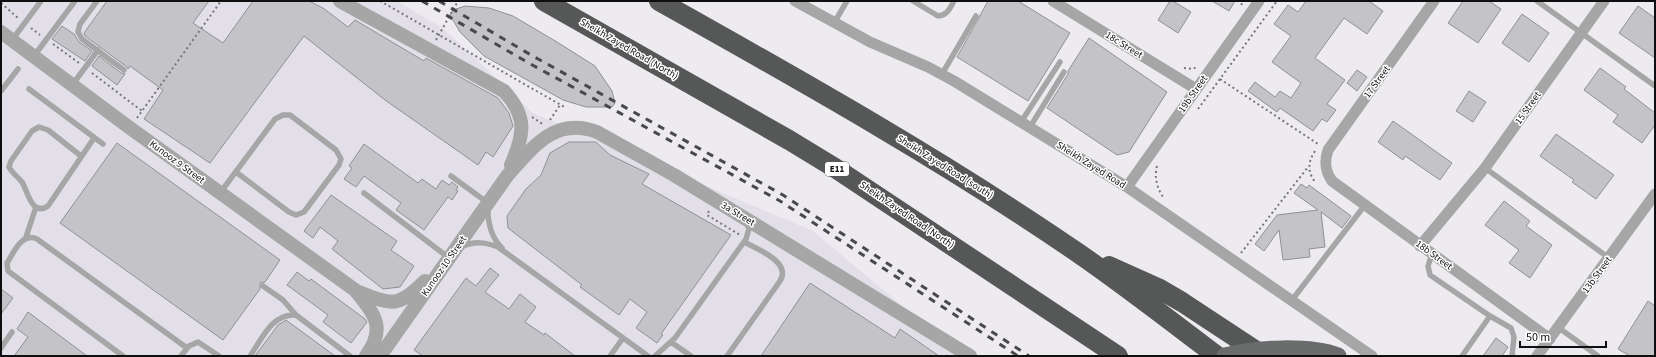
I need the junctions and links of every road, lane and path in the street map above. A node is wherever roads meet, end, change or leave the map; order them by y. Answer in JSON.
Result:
{"nodes":[{"id":1,"x":41,"y":1,"type":"edge"},
{"id":2,"x":75,"y":1,"type":"edge"},
{"id":3,"x":98,"y":1,"type":"edge"},
{"id":4,"x":222,"y":1,"type":"edge"},
{"id":5,"x":340,"y":1,"type":"edge"},
{"id":6,"x":380,"y":1,"type":"edge"},
{"id":7,"x":458,"y":1,"type":"edge"},
{"id":8,"x":544,"y":1,"type":"edge"},
{"id":9,"x":659,"y":1,"type":"edge"},
{"id":10,"x":795,"y":1,"type":"edge"},
{"id":11,"x":847,"y":1,"type":"edge"},
{"id":12,"x":912,"y":1,"type":"edge"},
{"id":13,"x":954,"y":1,"type":"edge"},
{"id":14,"x":1053,"y":1,"type":"edge"},
{"id":15,"x":1244,"y":1,"type":"edge"},
{"id":16,"x":1259,"y":1,"type":"edge"},
{"id":17,"x":1277,"y":1,"type":"edge"},
{"id":18,"x":1434,"y":1,"type":"edge"},
{"id":19,"x":1537,"y":1,"type":"edge"},
{"id":20,"x":1604,"y":1,"type":"edge"},
{"id":21,"x":1,"y":3,"type":"edge"},
{"id":22,"x":1240,"y":7,"type":"dead end"},
{"id":23,"x":976,"y":16,"type":"dead end"},
{"id":24,"x":25,"y":23,"type":"junction"},
{"id":25,"x":834,"y":23,"type":"junction"},
{"id":26,"x":1581,"y":33,"type":"junction"},
{"id":27,"x":438,"y":34,"type":"junction"},
{"id":28,"x":7,"y":36,"type":"edge"},
{"id":29,"x":47,"y":40,"type":"junction"},
{"id":30,"x":98,"y":50,"type":"junction"},
{"id":31,"x":431,"y":50,"type":"junction"},
{"id":32,"x":34,"y":56,"type":"junction"},
{"id":33,"x":1060,"y":62,"type":"dead end"},
{"id":34,"x":1202,"y":64,"type":"dead end"},
{"id":35,"x":85,"y":67,"type":"junction"},
{"id":36,"x":1183,"y":68,"type":"dead end"},
{"id":37,"x":18,"y":69,"type":"dead end"},
{"id":38,"x":124,"y":70,"type":"dead end"},
{"id":39,"x":1064,"y":72,"type":"dead end"},
{"id":40,"x":942,"y":74,"type":"junction"},
{"id":41,"x":1220,"y":79,"type":"junction"},
{"id":42,"x":72,"y":85,"type":"junction"},
{"id":43,"x":1655,"y":86,"type":"edge"},
{"id":44,"x":29,"y":89,"type":"dead end"},
{"id":45,"x":1196,"y":89,"type":"junction"},
{"id":46,"x":1,"y":91,"type":"edge"},
{"id":47,"x":560,"y":105,"type":"junction"},
{"id":48,"x":566,"y":108,"type":"dead end"},
{"id":49,"x":1197,"y":110,"type":"dead end"},
{"id":50,"x":142,"y":111,"type":"junction"},
{"id":51,"x":519,"y":112,"type":"junction"},
{"id":52,"x":1025,"y":125,"type":"junction"},
{"id":53,"x":130,"y":128,"type":"junction"},
{"id":54,"x":548,"y":130,"type":"junction"},
{"id":55,"x":94,"y":138,"type":"junction"},
{"id":56,"x":103,"y":144,"type":"dead end"},
{"id":57,"x":1328,"y":150,"type":"junction"},
{"id":58,"x":81,"y":156,"type":"junction"},
{"id":59,"x":1157,"y":162,"type":"dead end"},
{"id":60,"x":1325,"y":165,"type":"joint"},
{"id":61,"x":1308,"y":167,"type":"dead end"},
{"id":62,"x":1485,"y":168,"type":"junction"},
{"id":63,"x":236,"y":172,"type":"junction"},
{"id":64,"x":451,"y":176,"type":"dead end"},
{"id":65,"x":507,"y":176,"type":"junction"},
{"id":66,"x":1127,"y":187,"type":"junction"},
{"id":67,"x":220,"y":193,"type":"junction"},
{"id":68,"x":364,"y":193,"type":"dead end"},
{"id":69,"x":1655,"y":194,"type":"edge"},
{"id":70,"x":715,"y":200,"type":"junction"},
{"id":71,"x":1166,"y":201,"type":"dead end"},
{"id":72,"x":488,"y":203,"type":"junction"},
{"id":73,"x":1365,"y":205,"type":"junction"},
{"id":74,"x":36,"y":208,"type":"junction"},
{"id":75,"x":746,"y":218,"type":"junction"},
{"id":76,"x":26,"y":238,"type":"junction"},
{"id":77,"x":745,"y":240,"type":"junction"},
{"id":78,"x":1235,"y":249,"type":"dead end"},
{"id":79,"x":1427,"y":250,"type":"junction"},
{"id":80,"x":505,"y":251,"type":"junction"},
{"id":81,"x":1082,"y":255,"type":"junction"},
{"id":82,"x":450,"y":258,"type":"junction"},
{"id":83,"x":1609,"y":258,"type":"junction"},
{"id":84,"x":263,"y":286,"type":"dead end"},
{"id":85,"x":355,"y":290,"type":"junction"},
{"id":86,"x":1292,"y":300,"type":"junction"},
{"id":87,"x":296,"y":315,"type":"junction"},
{"id":88,"x":1490,"y":316,"type":"junction"},
{"id":89,"x":1559,"y":328,"type":"junction"},
{"id":90,"x":12,"y":332,"type":"dead end"},
{"id":91,"x":623,"y":338,"type":"junction"},
{"id":92,"x":1550,"y":339,"type":"junction"},
{"id":93,"x":671,"y":342,"type":"junction"},
{"id":94,"x":1,"y":348,"type":"edge"},
{"id":95,"x":187,"y":348,"type":"junction"},
{"id":96,"x":373,"y":353,"type":"edge"},
{"id":97,"x":123,"y":356,"type":"edge"},
{"id":98,"x":181,"y":356,"type":"edge"},
{"id":99,"x":219,"y":356,"type":"edge"},
{"id":100,"x":250,"y":356,"type":"edge"},
{"id":101,"x":350,"y":356,"type":"edge"},
{"id":102,"x":610,"y":356,"type":"edge"},
{"id":103,"x":648,"y":356,"type":"edge"},
{"id":104,"x":655,"y":356,"type":"edge"},
{"id":105,"x":691,"y":356,"type":"edge"},
{"id":106,"x":727,"y":356,"type":"edge"},
{"id":107,"x":970,"y":356,"type":"edge"},
{"id":108,"x":1118,"y":356,"type":"edge"},
{"id":109,"x":1217,"y":356,"type":"edge"},
{"id":110,"x":1225,"y":356,"type":"edge"},
{"id":111,"x":1264,"y":356,"type":"edge"},
{"id":112,"x":1338,"y":356,"type":"edge"},
{"id":113,"x":1372,"y":356,"type":"edge"},
{"id":114,"x":1462,"y":356,"type":"edge"},
{"id":115,"x":1512,"y":356,"type":"edge"},
{"id":116,"x":1537,"y":356,"type":"edge"},
{"id":117,"x":1598,"y":356,"type":"edge"}],
"edges":[{"from":1,"to":24,"type":"lane"},
{"from":2,"to":29,"type":"lane"},
{"from":3,"to":30,"type":"lane"},
{"from":4,"to":50,"type":"path"},
{"from":5,"to":31,"type":"street"},
{"from":6,"to":27,"type":"path"},
{"from":7,"to":27,"type":"path"},
{"from":8,"to":108,"type":"highway","name":"Sheikh Zayed Road (North)","number":"E11"},
{"from":9,"to":81,"type":"highway","name":"Sheikh Zayed Road (south)"},
{"from":10,"to":25,"type":"street","name":"Sheikh Zayed Road"},
{"from":11,"to":25,"type":"lane"},
{"from":12,"to":13,"type":"lane"},
{"from":14,"to":45,"type":"street","name":"18c Street"},
{"from":15,"to":22,"type":"path"},
{"from":16,"to":45,"type":"street","name":"19b Street"},
{"from":17,"to":41,"type":"path"},
{"from":18,"to":57,"type":"street","name":"17 Street"},
{"from":19,"to":26,"type":"lane"},
{"from":20,"to":26,"type":"street","name":"15 Street"},
{"from":21,"to":24,"type":"path"},
{"from":23,"to":40,"type":"lane"},
{"from":24,"to":28,"type":"lane"},
{"from":24,"to":29,"type":"path"},
{"from":25,"to":40,"type":"street","name":"Sheikh Zayed Road"},
{"from":26,"to":43,"type":"lane"},
{"from":26,"to":62,"type":"street","name":"15 Street"},
{"from":27,"to":31,"type":"path"},
{"from":27,"to":47,"type":"path"},
{"from":28,"to":32,"type":"street","name":"Kunooz 9 Street"},
{"from":29,"to":32,"type":"lane"},
{"from":29,"to":35,"type":"path"},
{"from":30,"to":35,"type":"lane"},
{"from":30,"to":38,"type":"lane"},
{"from":31,"to":51,"type":"street"},
{"from":32,"to":42,"type":"street","name":"Kunooz 9 Street"},
{"from":33,"to":52,"type":"lane"},
{"from":34,"to":36,"type":"path"},
{"from":35,"to":42,"type":"lane"},
{"from":35,"to":50,"type":"path"},
{"from":37,"to":46,"type":"lane"},
{"from":39,"to":52,"type":"lane"},
{"from":40,"to":52,"type":"street","name":"Sheikh Zayed Road"},
{"from":41,"to":49,"type":"path"},
{"from":41,"to":57,"type":"path"},
{"from":42,"to":53,"type":"street","name":"Kunooz 9 Street"},
{"from":44,"to":55,"type":"lane"},
{"from":45,"to":66,"type":"street","name":"19b Street"},
{"from":47,"to":48,"type":"path"},
{"from":47,"to":54,"type":"path"},
{"from":50,"to":53,"type":"path"},
{"from":51,"to":54,"type":"path"},
{"from":51,"to":65,"type":"street"},
{"from":52,"to":66,"type":"street","name":"Sheikh Zayed Road"},
{"from":53,"to":67,"type":"street","name":"Kunooz 9 Street"},
{"from":54,"to":65,"type":"street","name":"3a Street"},
{"from":54,"to":70,"type":"street","name":"3a Street"},
{"from":55,"to":56,"type":"lane"},
{"from":55,"to":58,"type":"lane"},
{"from":57,"to":60,"type":"street","name":"17 Street"},
{"from":58,"to":74,"type":"lane"},
{"from":58,"to":74,"type":"lane"},
{"from":59,"to":71,"type":"path"},
{"from":60,"to":73,"type":"street","name":"18b Street"},
{"from":61,"to":78,"type":"path"},
{"from":62,"to":79,"type":"street","name":"15 Street"},
{"from":62,"to":83,"type":"lane"},
{"from":63,"to":63,"type":"lane"},
{"from":63,"to":67,"type":"lane"},
{"from":64,"to":72,"type":"lane"},
{"from":65,"to":72,"type":"street","name":"Kunooz 10 Street"},
{"from":66,"to":86,"type":"street","name":"Sheikh Zayed Road"},
{"from":67,"to":85,"type":"street","name":"Kunooz 9 Street"},
{"from":68,"to":82,"type":"lane"},
{"from":69,"to":83,"type":"street","name":"13b Street"},
{"from":70,"to":75,"type":"street","name":"3a Street"},
{"from":70,"to":77,"type":"path"},
{"from":72,"to":80,"type":"lane"},
{"from":72,"to":82,"type":"street","name":"Kunooz 10 Street"},
{"from":73,"to":79,"type":"street","name":"18b Street"},
{"from":73,"to":86,"type":"lane"},
{"from":74,"to":76,"type":"lane"},
{"from":75,"to":77,"type":"lane"},
{"from":75,"to":107,"type":"street","name":"3a Street"},
{"from":76,"to":95,"type":"lane"},
{"from":76,"to":97,"type":"lane"},
{"from":77,"to":93,"type":"lane"},
{"from":77,"to":106,"type":"lane"},
{"from":79,"to":88,"type":"lane"},
{"from":79,"to":92,"type":"street","name":"18b Street"},
{"from":80,"to":82,"type":"lane"},
{"from":80,"to":91,"type":"lane"},
{"from":81,"to":109,"type":"highway","name":"Sheikh Zayed Road (south)"},
{"from":81,"to":111,"type":"highway"},
{"from":82,"to":85,"type":"street","name":"Kunooz 9 Street"},
{"from":82,"to":96,"type":"street","name":"Kunooz 10 Street"},
{"from":83,"to":89,"type":"street","name":"13b Street"},
{"from":84,"to":87,"type":"lane"},
{"from":85,"to":96,"type":"street","name":"Kunooz 9 Street"},
{"from":86,"to":113,"type":"street","name":"Sheikh Zayed Road"},
{"from":87,"to":100,"type":"lane"},
{"from":87,"to":101,"type":"lane"},
{"from":88,"to":114,"type":"lane"},
{"from":88,"to":115,"type":"lane"},
{"from":89,"to":92,"type":"street","name":"13b Street"},
{"from":89,"to":117,"type":"lane"},
{"from":90,"to":94,"type":"lane"},
{"from":91,"to":102,"type":"lane"},
{"from":91,"to":103,"type":"lane"},
{"from":92,"to":116,"type":"street","name":"13b Street"},
{"from":93,"to":104,"type":"lane"},
{"from":93,"to":105,"type":"lane"},
{"from":95,"to":98,"type":"lane"},
{"from":95,"to":99,"type":"lane"},
{"from":110,"to":112,"type":"main road","bridge":true}]}
